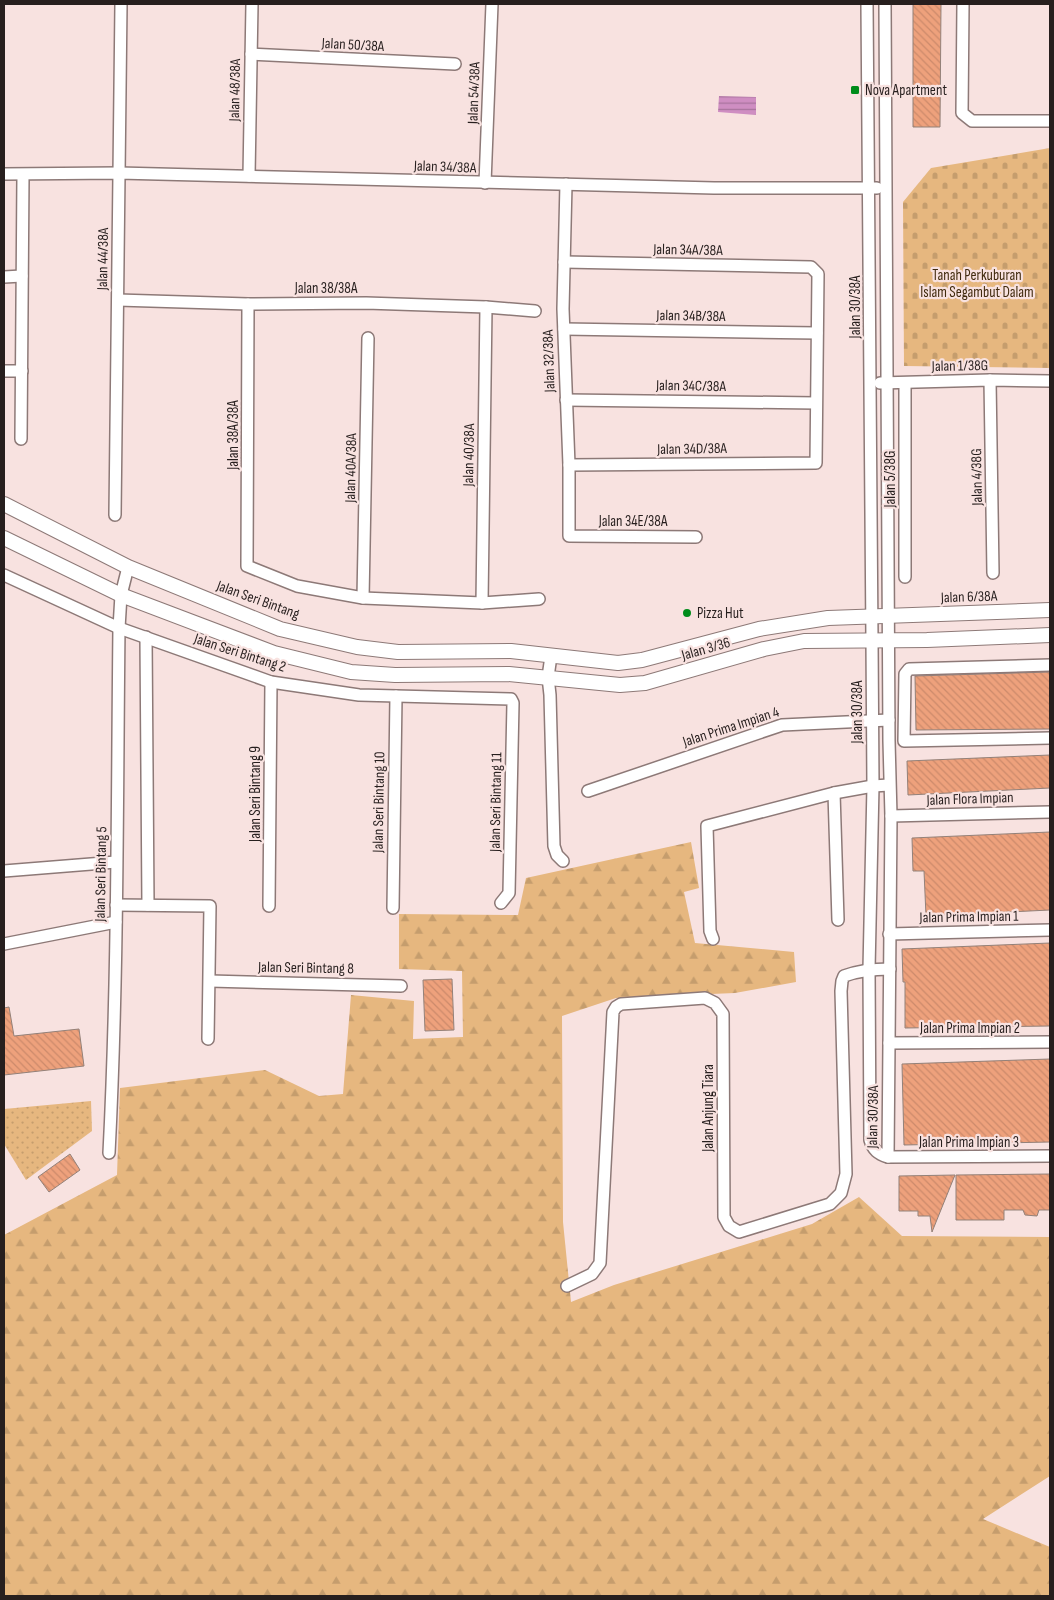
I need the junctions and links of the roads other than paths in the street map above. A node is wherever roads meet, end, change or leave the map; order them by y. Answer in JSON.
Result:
{"nodes":[{"id":1,"x":121,"y":4,"type":"edge"},
{"id":2,"x":252,"y":4,"type":"edge"},
{"id":3,"x":492,"y":4,"type":"edge"},
{"id":4,"x":867,"y":4,"type":"edge"},
{"id":5,"x":885,"y":4,"type":"edge"},
{"id":6,"x":963,"y":4,"type":"edge"},
{"id":7,"x":251,"y":54,"type":"junction"},
{"id":8,"x":454,"y":64,"type":"dead end"},
{"id":9,"x":1050,"y":121,"type":"edge"},
{"id":10,"x":120,"y":173,"type":"junction"},
{"id":11,"x":4,"y":174,"type":"edge"},
{"id":12,"x":23,"y":175,"type":"junction"},
{"id":13,"x":249,"y":176,"type":"junction"},
{"id":14,"x":485,"y":183,"type":"junction"},
{"id":15,"x":566,"y":184,"type":"junction"},
{"id":16,"x":869,"y":188,"type":"junction"},
{"id":17,"x":886,"y":188,"type":"junction"},
{"id":18,"x":564,"y":262,"type":"junction"},
{"id":19,"x":22,"y":276,"type":"junction"},
{"id":20,"x":4,"y":277,"type":"edge"},
{"id":21,"x":118,"y":300,"type":"junction"},
{"id":22,"x":248,"y":304,"type":"junction"},
{"id":23,"x":486,"y":307,"type":"junction"},
{"id":24,"x":535,"y":311,"type":"dead end"},
{"id":25,"x":564,"y":329,"type":"junction"},
{"id":26,"x":817,"y":333,"type":"junction"},
{"id":27,"x":368,"y":338,"type":"dead end"},
{"id":28,"x":4,"y":371,"type":"edge"},
{"id":29,"x":22,"y":371,"type":"junction"},
{"id":30,"x":990,"y":380,"type":"junction"},
{"id":31,"x":905,"y":382,"type":"junction"},
{"id":32,"x":1050,"y":382,"type":"edge"},
{"id":33,"x":871,"y":383,"type":"junction"},
{"id":34,"x":888,"y":383,"type":"junction"},
{"id":35,"x":566,"y":400,"type":"junction"},
{"id":36,"x":816,"y":403,"type":"junction"},
{"id":37,"x":21,"y":439,"type":"dead end"},
{"id":38,"x":888,"y":460,"type":"junction"},
{"id":39,"x":871,"y":461,"type":"junction"},
{"id":40,"x":569,"y":465,"type":"junction"},
{"id":41,"x":4,"y":504,"type":"edge"},
{"id":42,"x":115,"y":515,"type":"dead end"},
{"id":43,"x":569,"y":536,"type":"joint"},
{"id":44,"x":696,"y":537,"type":"dead end"},
{"id":45,"x":4,"y":538,"type":"edge"},
{"id":46,"x":128,"y":566,"type":"junction"},
{"id":47,"x":994,"y":573,"type":"dead end"},
{"id":48,"x":4,"y":575,"type":"edge"},
{"id":49,"x":904,"y":577,"type":"dead end"},
{"id":50,"x":121,"y":595,"type":"junction"},
{"id":51,"x":363,"y":598,"type":"junction"},
{"id":52,"x":538,"y":598,"type":"dead end"},
{"id":53,"x":482,"y":603,"type":"junction"},
{"id":54,"x":1050,"y":610,"type":"edge"},
{"id":55,"x":872,"y":616,"type":"junction"},
{"id":56,"x":889,"y":616,"type":"junction"},
{"id":57,"x":119,"y":628,"type":"junction"},
{"id":58,"x":1050,"y":635,"type":"edge"},
{"id":59,"x":146,"y":638,"type":"junction"},
{"id":60,"x":872,"y":640,"type":"junction"},
{"id":61,"x":889,"y":640,"type":"junction"},
{"id":62,"x":551,"y":656,"type":"junction"},
{"id":63,"x":1050,"y":665,"type":"edge"},
{"id":64,"x":548,"y":677,"type":"junction"},
{"id":65,"x":271,"y":682,"type":"junction"},
{"id":66,"x":396,"y":696,"type":"junction"},
{"id":67,"x":511,"y":699,"type":"joint"},
{"id":68,"x":890,"y":720,"type":"junction"},
{"id":69,"x":872,"y":721,"type":"junction"},
{"id":70,"x":1050,"y":738,"type":"edge"},
{"id":71,"x":889,"y":741,"type":"junction"},
{"id":72,"x":904,"y":741,"type":"junction"},
{"id":73,"x":889,"y":785,"type":"junction"},
{"id":74,"x":872,"y":786,"type":"junction"},
{"id":75,"x":588,"y":791,"type":"dead end"},
{"id":76,"x":834,"y":793,"type":"junction"},
{"id":77,"x":1050,"y":812,"type":"edge"},
{"id":78,"x":891,"y":816,"type":"junction"},
{"id":79,"x":563,"y":861,"type":"dead end"},
{"id":80,"x":116,"y":862,"type":"junction"},
{"id":81,"x":4,"y":872,"type":"edge"},
{"id":82,"x":501,"y":903,"type":"dead end"},
{"id":83,"x":116,"y":905,"type":"junction"},
{"id":84,"x":148,"y":905,"type":"junction"},
{"id":85,"x":270,"y":906,"type":"dead end"},
{"id":86,"x":392,"y":908,"type":"dead end"},
{"id":87,"x":838,"y":920,"type":"dead end"},
{"id":88,"x":116,"y":922,"type":"junction"},
{"id":89,"x":1050,"y":930,"type":"edge"},
{"id":90,"x":889,"y":934,"type":"junction"},
{"id":91,"x":713,"y":939,"type":"dead end"},
{"id":92,"x":4,"y":944,"type":"edge"},
{"id":93,"x":890,"y":968,"type":"junction"},
{"id":94,"x":869,"y":969,"type":"junction"},
{"id":95,"x":210,"y":981,"type":"junction"},
{"id":96,"x":401,"y":986,"type":"dead end"},
{"id":97,"x":208,"y":1039,"type":"dead end"},
{"id":98,"x":1050,"y":1042,"type":"edge"},
{"id":99,"x":889,"y":1043,"type":"junction"},
{"id":100,"x":109,"y":1153,"type":"dead end"},
{"id":101,"x":1050,"y":1156,"type":"edge"},
{"id":102,"x":888,"y":1157,"type":"junction"},
{"id":103,"x":567,"y":1286,"type":"dead end"}],
"edges":[{"from":1,"to":10,"type":"street","name":"Jalan 44/38A"},
{"from":2,"to":7,"type":"street","name":"Jalan 48/38A"},
{"from":3,"to":14,"type":"street","name":"Jalan 54/38A"},
{"from":4,"to":16,"type":"street","name":"Jalan 30/38A"},
{"from":5,"to":17,"type":"street","name":"Jalan 30/38A"},
{"from":6,"to":9,"type":"street"},
{"from":7,"to":8,"type":"street","name":"Jalan 50/38A"},
{"from":7,"to":13,"type":"street","name":"Jalan 48/38A"},
{"from":10,"to":12,"type":"street","name":"Jalan 34/38A"},
{"from":10,"to":13,"type":"street","name":"Jalan 34/38A"},
{"from":10,"to":21,"type":"street","name":"Jalan 44/38A"},
{"from":11,"to":12,"type":"street","name":"Jalan 34/38A"},
{"from":12,"to":19,"type":"street"},
{"from":13,"to":14,"type":"street","name":"Jalan 34/38A"},
{"from":14,"to":15,"type":"street","name":"Jalan 34/38A"},
{"from":15,"to":16,"type":"street","name":"Jalan 34/38A"},
{"from":15,"to":18,"type":"street","name":"Jalan 32/38A"},
{"from":16,"to":17,"type":"street","name":"Jalan 34/38A"},
{"from":16,"to":33,"type":"street","name":"Jalan 30/38A"},
{"from":17,"to":34,"type":"street","name":"Jalan 30/38A"},
{"from":18,"to":25,"type":"street","name":"Jalan 32/38A"},
{"from":18,"to":26,"type":"street","name":"Jalan 34A/38A"},
{"from":19,"to":20,"type":"street"},
{"from":19,"to":29,"type":"street"},
{"from":21,"to":22,"type":"street","name":"Jalan 38/38A"},
{"from":21,"to":42,"type":"street","name":"Jalan 44/38A"},
{"from":22,"to":23,"type":"street","name":"Jalan 38/38A"},
{"from":22,"to":51,"type":"street","name":"Jalan 38A/38A"},
{"from":23,"to":24,"type":"street","name":"Jalan 38/38A"},
{"from":23,"to":53,"type":"street","name":"Jalan 40/38A"},
{"from":25,"to":26,"type":"street","name":"Jalan 34B/38A"},
{"from":25,"to":35,"type":"street","name":"Jalan 32/38A"},
{"from":26,"to":36,"type":"street"},
{"from":27,"to":51,"type":"street","name":"Jalan 40A/38A"},
{"from":28,"to":29,"type":"street"},
{"from":29,"to":37,"type":"street"},
{"from":30,"to":31,"type":"street","name":"Jalan 1/38G"},
{"from":30,"to":32,"type":"street","name":"Jalan 1/38G"},
{"from":30,"to":47,"type":"street","name":"Jalan 4/38G"},
{"from":31,"to":34,"type":"street","name":"Jalan 1/38G"},
{"from":31,"to":49,"type":"street","name":"Jalan 5/38G"},
{"from":33,"to":34,"type":"street","name":"Jalan 1/38G"},
{"from":33,"to":39,"type":"street","name":"Jalan 30/38A"},
{"from":34,"to":38,"type":"street","name":"Jalan 30/38A"},
{"from":35,"to":36,"type":"street","name":"Jalan 34C/38A"},
{"from":35,"to":40,"type":"street","name":"Jalan 32/38A"},
{"from":36,"to":40,"type":"street","name":"Jalan 34D/38A"},
{"from":38,"to":39,"type":"street"},
{"from":38,"to":56,"type":"street","name":"Jalan 30/38A"},
{"from":39,"to":55,"type":"street","name":"Jalan 30/38A"},
{"from":40,"to":43,"type":"street","name":"Jalan 32/38A"},
{"from":41,"to":46,"type":"street","name":"Jalan Seri Bintang"},
{"from":43,"to":44,"type":"street","name":"Jalan 34E/38A"},
{"from":45,"to":50,"type":"street"},
{"from":46,"to":50,"type":"street","name":"Jalan Seri Bintang 5"},
{"from":46,"to":62,"type":"street","name":"Jalan Seri Bintang"},
{"from":48,"to":57,"type":"street","name":"Jalan Seri Bintang 2"},
{"from":50,"to":57,"type":"street","name":"Jalan Seri Bintang 5"},
{"from":50,"to":64,"type":"street"},
{"from":51,"to":53,"type":"street"},
{"from":52,"to":53,"type":"street"},
{"from":54,"to":56,"type":"street","name":"Jalan 6/38A"},
{"from":55,"to":56,"type":"street","name":"Jalan 6/38A"},
{"from":55,"to":60,"type":"street","name":"Jalan 30/38A"},
{"from":55,"to":62,"type":"street","name":"Jalan 3/36"},
{"from":56,"to":61,"type":"street","name":"Jalan 30/38A"},
{"from":57,"to":59,"type":"street","name":"Jalan Seri Bintang 2"},
{"from":57,"to":80,"type":"street","name":"Jalan Seri Bintang 5"},
{"from":58,"to":61,"type":"street"},
{"from":59,"to":65,"type":"street","name":"Jalan Seri Bintang 2"},
{"from":59,"to":84,"type":"street"},
{"from":60,"to":61,"type":"street","name":"Jalan 3/36"},
{"from":60,"to":64,"type":"street","name":"Jalan 3/36"},
{"from":60,"to":69,"type":"street","name":"Jalan 30/38A"},
{"from":61,"to":68,"type":"street","name":"Jalan 30/38A"},
{"from":62,"to":64,"type":"street"},
{"from":63,"to":72,"type":"street"},
{"from":64,"to":79,"type":"street"},
{"from":65,"to":66,"type":"street","name":"Jalan Seri Bintang 2"},
{"from":65,"to":85,"type":"street","name":"Jalan Seri Bintang 9"},
{"from":66,"to":67,"type":"street","name":"Jalan Seri Bintang 2"},
{"from":66,"to":86,"type":"street","name":"Jalan Seri Bintang 10"},
{"from":67,"to":82,"type":"street","name":"Jalan Seri Bintang 11"},
{"from":68,"to":69,"type":"street","name":"Jalan Prima Impian 4"},
{"from":68,"to":71,"type":"street","name":"Jalan 30/38A"},
{"from":69,"to":74,"type":"street","name":"Jalan 30/38A"},
{"from":69,"to":75,"type":"street","name":"Jalan Prima Impian 4"},
{"from":70,"to":72,"type":"street"},
{"from":71,"to":72,"type":"street"},
{"from":71,"to":73,"type":"street","name":"Jalan 30/38A"},
{"from":73,"to":74,"type":"street"},
{"from":73,"to":78,"type":"street","name":"Jalan 30/38A"},
{"from":74,"to":76,"type":"street"},
{"from":74,"to":94,"type":"street","name":"Jalan 30/38A"},
{"from":76,"to":87,"type":"street"},
{"from":76,"to":91,"type":"street"},
{"from":77,"to":78,"type":"street","name":"Jalan Flora Impian"},
{"from":78,"to":90,"type":"street","name":"Jalan 30/38A"},
{"from":80,"to":81,"type":"street"},
{"from":80,"to":83,"type":"street","name":"Jalan Seri Bintang 5"},
{"from":83,"to":84,"type":"street"},
{"from":83,"to":88,"type":"street","name":"Jalan Seri Bintang 5"},
{"from":84,"to":95,"type":"street"},
{"from":88,"to":92,"type":"street"},
{"from":88,"to":100,"type":"street","name":"Jalan Seri Bintang 5"},
{"from":89,"to":90,"type":"street","name":"Jalan Prima Impian 1"},
{"from":90,"to":93,"type":"street","name":"Jalan 30/38A"},
{"from":93,"to":94,"type":"street","name":"Jalan Anjung Tiara"},
{"from":93,"to":99,"type":"street","name":"Jalan 30/38A"},
{"from":94,"to":102,"type":"street","name":"Jalan 30/38A"},
{"from":94,"to":103,"type":"street","name":"Jalan Anjung Tiara"},
{"from":95,"to":96,"type":"street","name":"Jalan Seri Bintang 8"},
{"from":95,"to":97,"type":"street"},
{"from":98,"to":99,"type":"street","name":"Jalan Prima Impian 2"},
{"from":99,"to":102,"type":"street","name":"Jalan 30/38A"},
{"from":101,"to":102,"type":"street","name":"Jalan Prima Impian 3"}]}
